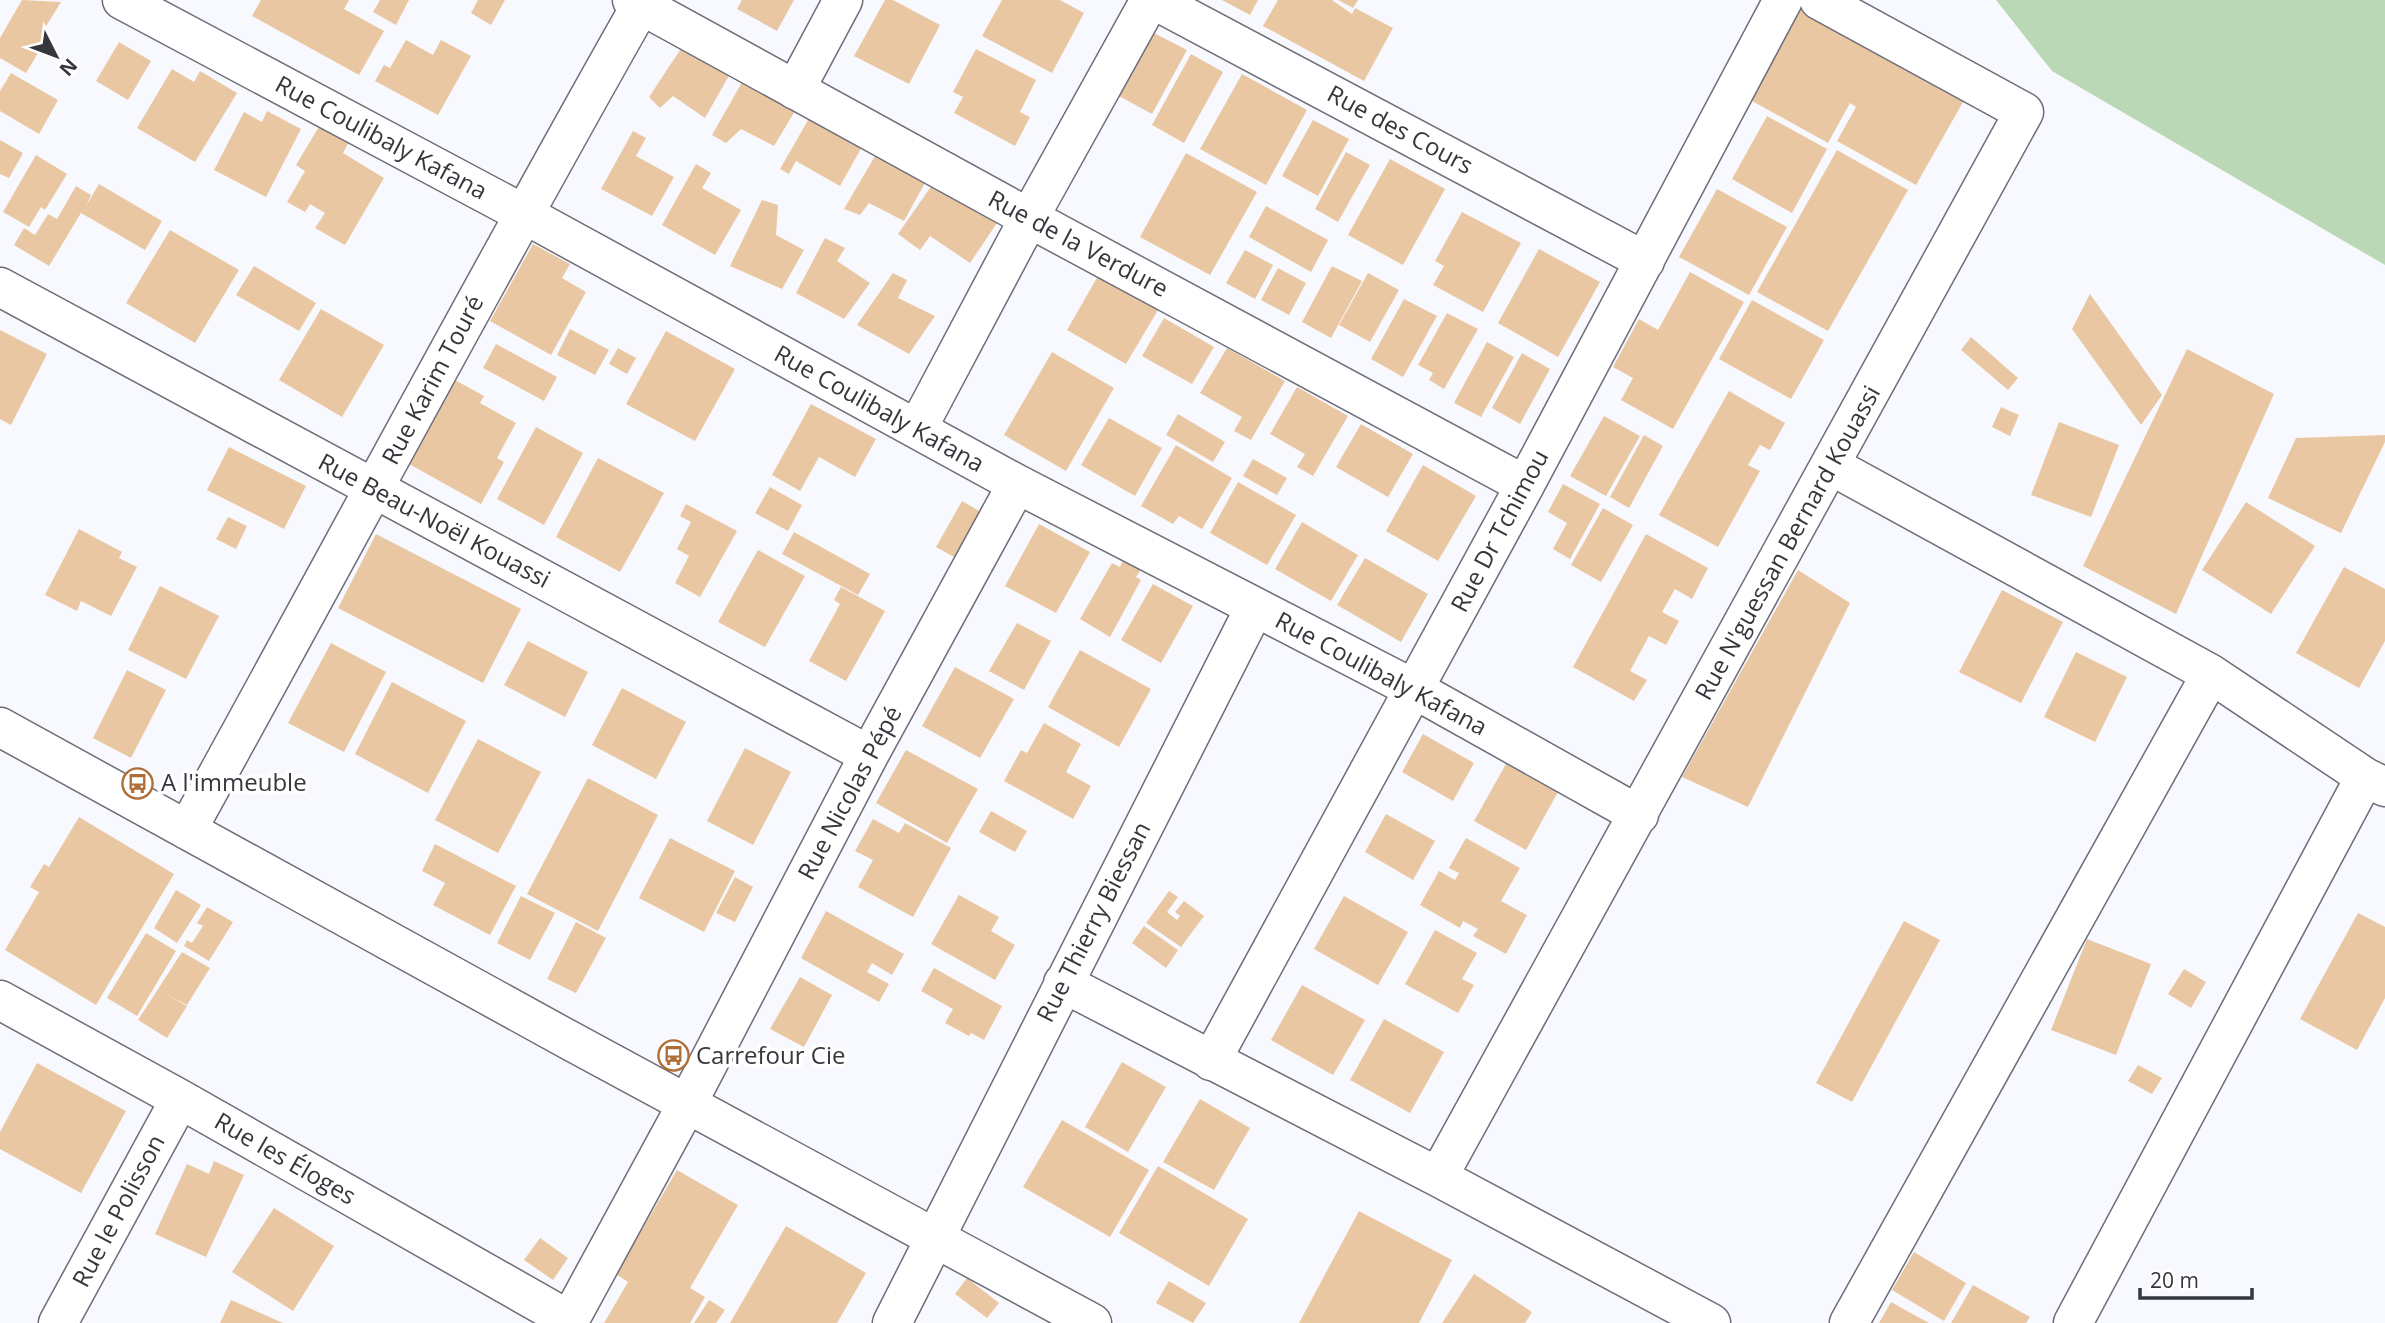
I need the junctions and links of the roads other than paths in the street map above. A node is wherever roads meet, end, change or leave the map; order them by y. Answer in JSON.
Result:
{"nodes":[{"id":1,"x":122,"y":0,"type":"edge"},
{"id":2,"x":843,"y":0,"type":"edge"},
{"id":3,"x":1152,"y":0,"type":"edge"},
{"id":4,"x":1783,"y":0,"type":"edge"},
{"id":5,"x":1819,"y":0,"type":"edge"},
{"id":6,"x":637,"y":3,"type":"edge"},
{"id":7,"x":795,"y":90,"type":"junction"},
{"id":8,"x":522,"y":213,"type":"junction"},
{"id":9,"x":1029,"y":218,"type":"junction"},
{"id":10,"x":1645,"y":261,"type":"junction"},
{"id":11,"x":0,"y":287,"type":"edge"},
{"id":12,"x":917,"y":429,"type":"junction"},
{"id":13,"x":1830,"y":465,"type":"junction"},
{"id":14,"x":1017,"y":485,"type":"junction"},
{"id":15,"x":1525,"y":485,"type":"junction"},
{"id":16,"x":375,"y":489,"type":"junction"},
{"id":17,"x":1255,"y":607,"type":"junction"},
{"id":18,"x":2211,"y":674,"type":"junction"},
{"id":19,"x":1414,"y":689,"type":"junction"},
{"id":20,"x":0,"y":727,"type":"edge"},
{"id":21,"x":869,"y":755,"type":"junction"},
{"id":22,"x":2375,"y":782,"type":"edge"},
{"id":23,"x":1639,"y":815,"type":"junction"},
{"id":24,"x":187,"y":830,"type":"junction"},
{"id":25,"x":1063,"y":983,"type":"junction"},
{"id":26,"x":0,"y":1000,"type":"edge"},
{"id":27,"x":1211,"y":1060,"type":"junction"},
{"id":28,"x":180,"y":1099,"type":"junction"},
{"id":29,"x":687,"y":1104,"type":"junction"},
{"id":30,"x":1438,"y":1177,"type":"junction"},
{"id":31,"x":936,"y":1238,"type":"junction"},
{"id":32,"x":568,"y":1322,"type":"edge"},
{"id":33,"x":58,"y":1323,"type":"edge"},
{"id":34,"x":892,"y":1323,"type":"edge"},
{"id":35,"x":1092,"y":1323,"type":"edge"},
{"id":36,"x":1711,"y":1323,"type":"edge"},
{"id":37,"x":1849,"y":1323,"type":"edge"},
{"id":38,"x":2073,"y":1323,"type":"edge"}],
"edges":[{"from":1,"to":8,"type":"street","name":"Rue Coulibaly Kafana"},
{"from":2,"to":7,"type":"street"},
{"from":3,"to":9,"type":"street"},
{"from":3,"to":10,"type":"street","name":"Rue des Cours"},
{"from":4,"to":10,"type":"street","name":"Rue Dr Tchimou"},
{"from":5,"to":13,"type":"street","name":"Rue N'guessan Bernard Kouassi"},
{"from":6,"to":7,"type":"street","name":"Rue de la Verdure"},
{"from":6,"to":8,"type":"street","name":"Rue Karim Touré"},
{"from":7,"to":9,"type":"street","name":"Rue de la Verdure"},
{"from":8,"to":12,"type":"street","name":"Rue Coulibaly Kafana"},
{"from":8,"to":16,"type":"street","name":"Rue Karim Touré"},
{"from":9,"to":12,"type":"street"},
{"from":9,"to":15,"type":"street","name":"Rue de la Verdure"},
{"from":10,"to":15,"type":"street","name":"Rue Dr Tchimou"},
{"from":11,"to":16,"type":"street","name":"Rue Beau-Noël Kouassi"},
{"from":12,"to":14,"type":"street","name":"Rue Coulibaly Kafana"},
{"from":13,"to":18,"type":"street"},
{"from":13,"to":23,"type":"street","name":"Rue N'guessan Bernard Kouassi"},
{"from":14,"to":17,"type":"street","name":"Rue Coulibaly Kafana"},
{"from":14,"to":21,"type":"street","name":"Rue Nicolas Pépé"},
{"from":15,"to":19,"type":"street","name":"Rue Dr Tchimou"},
{"from":16,"to":21,"type":"street","name":"Rue Beau-Noël Kouassi"},
{"from":16,"to":24,"type":"street","name":"Rue Karim Touré"},
{"from":17,"to":19,"type":"street","name":"Rue Coulibaly Kafana"},
{"from":17,"to":25,"type":"street","name":"Rue Thierry Biessan"},
{"from":18,"to":22,"type":"street"},
{"from":18,"to":37,"type":"street"},
{"from":19,"to":23,"type":"street","name":"Rue Coulibaly Kafana"},
{"from":19,"to":27,"type":"street","name":"Rue Dr Tchimou"},
{"from":20,"to":24,"type":"street"},
{"from":21,"to":29,"type":"street","name":"Rue Nicolas Pépé"},
{"from":22,"to":38,"type":"street"},
{"from":23,"to":30,"type":"street","name":"Rue N'guessan Bernard Kouassi"},
{"from":24,"to":29,"type":"street"},
{"from":25,"to":27,"type":"street"},
{"from":25,"to":31,"type":"street","name":"Rue Thierry Biessan"},
{"from":26,"to":28,"type":"street","name":"Rue les Éloges"},
{"from":27,"to":30,"type":"street"},
{"from":28,"to":32,"type":"street","name":"Rue les Éloges"},
{"from":28,"to":33,"type":"street","name":"Rue le Polisson"},
{"from":29,"to":31,"type":"street"},
{"from":29,"to":32,"type":"street","name":"Rue Nicolas Pépé"},
{"from":30,"to":36,"type":"street"},
{"from":31,"to":34,"type":"street","name":"Rue Thierry Biessan"},
{"from":31,"to":35,"type":"street"}]}
